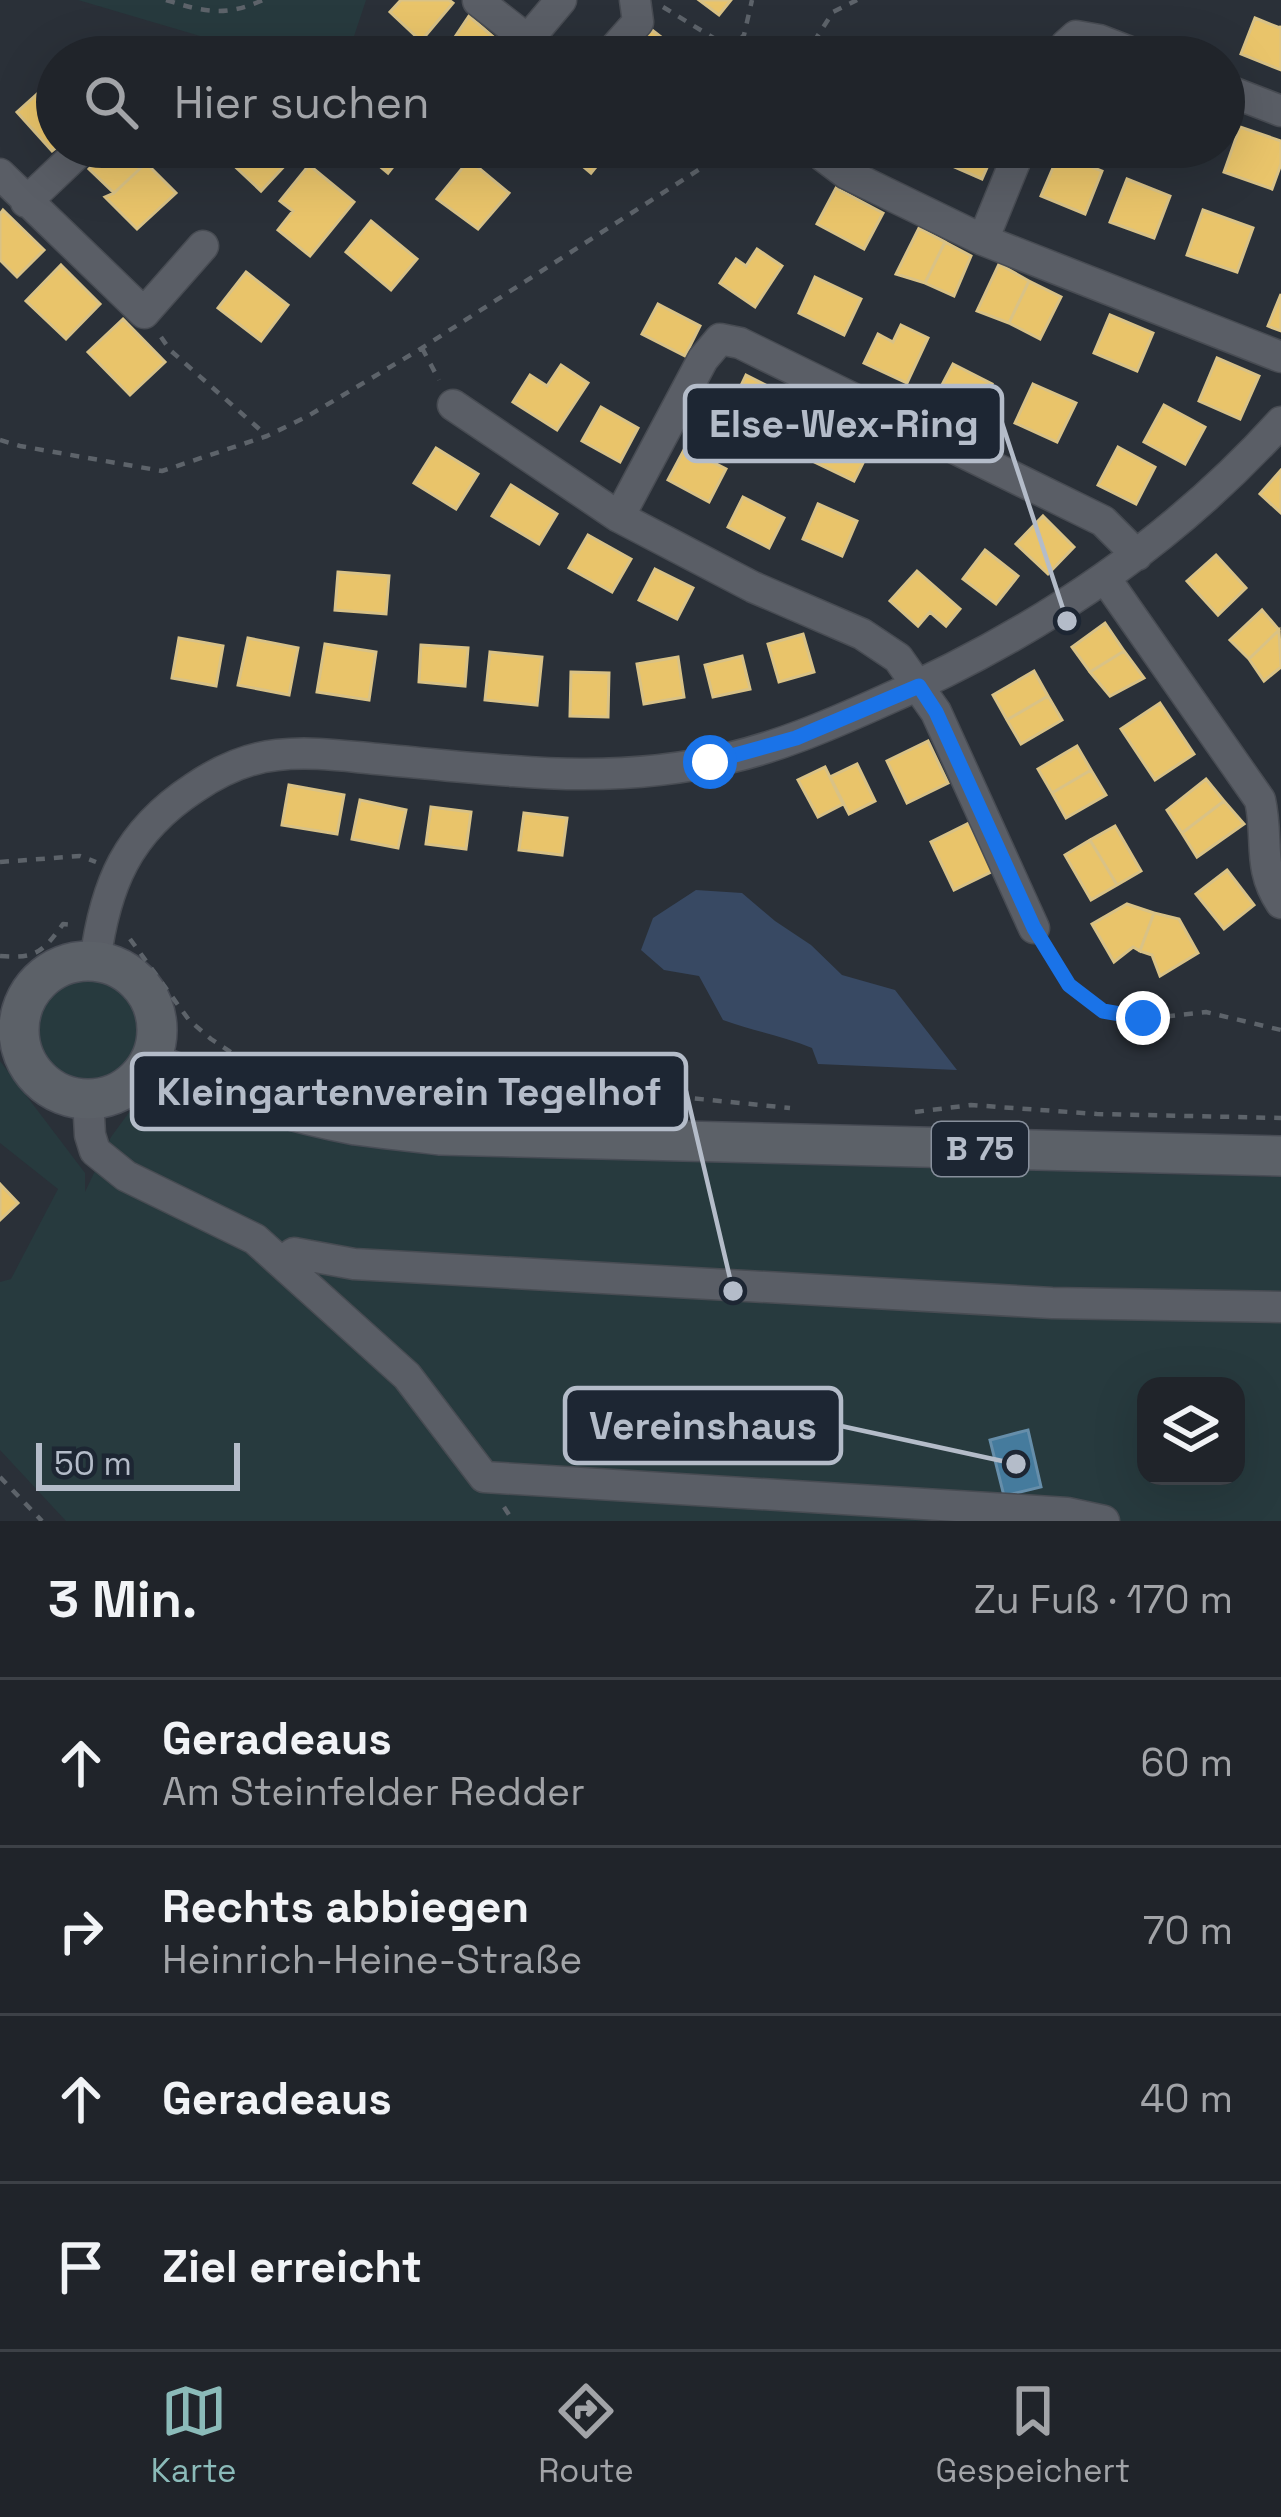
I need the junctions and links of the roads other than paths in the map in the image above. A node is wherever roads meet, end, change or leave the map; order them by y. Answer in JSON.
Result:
{"nodes":[{"id":1,"x":561,"y":0,"type":"edge"},
{"id":2,"x":478,"y":1,"type":"edge"},
{"id":3,"x":646,"y":3,"type":"edge"},
{"id":4,"x":514,"y":36,"type":"edge"},
{"id":5,"x":539,"y":36,"type":"edge"},
{"id":6,"x":626,"y":36,"type":"edge"},
{"id":7,"x":1245,"y":97,"type":"edge"},
{"id":8,"x":1281,"y":111,"type":"edge"},
{"id":9,"x":62,"y":168,"type":"edge"},
{"id":10,"x":839,"y":168,"type":"edge"},
{"id":11,"x":1013,"y":168,"type":"edge"},
{"id":12,"x":0,"y":174,"type":"edge"},
{"id":13,"x":26,"y":202,"type":"junction"},
{"id":14,"x":983,"y":239,"type":"junction"},
{"id":15,"x":203,"y":245,"type":"dead end"},
{"id":16,"x":1281,"y":358,"type":"edge"},
{"id":17,"x":453,"y":405,"type":"dead end"},
{"id":18,"x":1279,"y":427,"type":"edge"},
{"id":19,"x":619,"y":518,"type":"junction"},
{"id":20,"x":1137,"y":555,"type":"junction"},
{"id":21,"x":1105,"y":578,"type":"junction"},
{"id":22,"x":919,"y":686,"type":"junction"},
{"id":23,"x":1270,"y":790,"type":"edge"},
{"id":24,"x":1281,"y":903,"type":"edge"},
{"id":25,"x":1034,"y":928,"type":"road end"},
{"id":26,"x":98,"y":946,"type":"junction"},
{"id":27,"x":11,"y":1009,"type":"edge"},
{"id":28,"x":149,"y":1062,"type":"junction"},
{"id":29,"x":88,"y":1099,"type":"junction"},
{"id":30,"x":1281,"y":1156,"type":"edge"},
{"id":31,"x":281,"y":1262,"type":"junction"},
{"id":32,"x":1281,"y":1307,"type":"edge"},
{"id":33,"x":1104,"y":1521,"type":"edge"}],
"edges":[{"from":1,"to":5,"type":"street"},
{"from":2,"to":4,"type":"street"},
{"from":3,"to":6,"type":"street"},
{"from":7,"to":8,"type":"street"},
{"from":9,"to":13,"type":"street"},
{"from":10,"to":14,"type":"street"},
{"from":11,"to":14,"type":"street"},
{"from":12,"to":13,"type":"street"},
{"from":13,"to":15,"type":"street"},
{"from":14,"to":16,"type":"street"},
{"from":17,"to":19,"type":"street"},
{"from":18,"to":20,"type":"street"},
{"from":19,"to":20,"type":"street"},
{"from":19,"to":22,"type":"street"},
{"from":20,"to":21,"type":"street"},
{"from":21,"to":22,"type":"street"},
{"from":21,"to":23,"type":"street"},
{"from":22,"to":25,"type":"street"},
{"from":22,"to":26,"type":"street"},
{"from":23,"to":24,"type":"street"},
{"from":26,"to":27,"type":"main road"},
{"from":26,"to":28,"type":"main road"},
{"from":27,"to":29,"type":"main road"},
{"from":28,"to":29,"type":"main road"},
{"from":28,"to":30,"type":"main road","number":"B 75"},
{"from":29,"to":31,"type":"street"},
{"from":31,"to":32,"type":"street"},
{"from":31,"to":33,"type":"street"}]}
